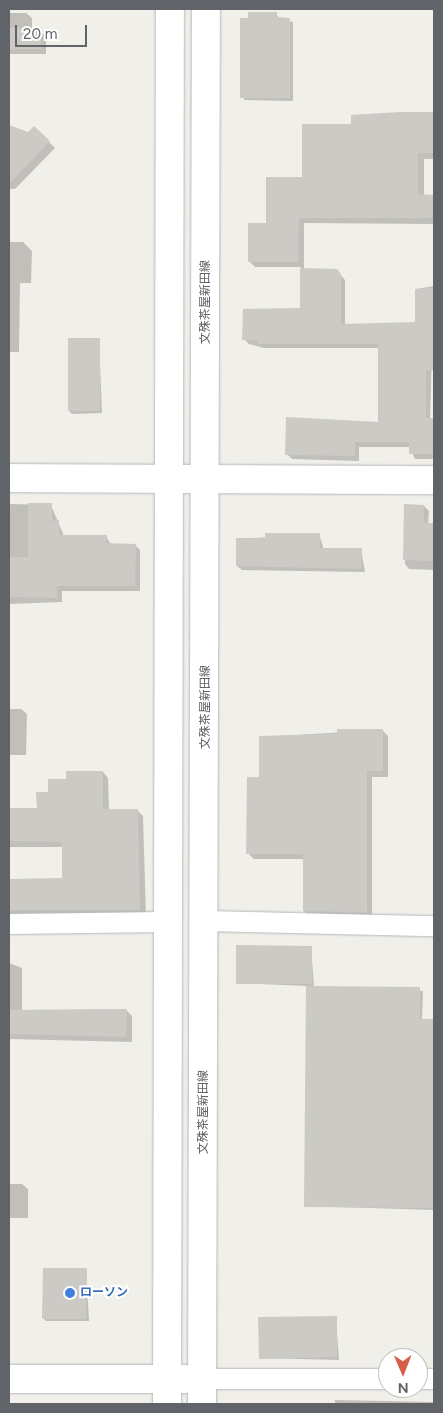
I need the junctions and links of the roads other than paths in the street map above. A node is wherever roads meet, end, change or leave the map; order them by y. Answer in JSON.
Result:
{"nodes":[{"id":1,"x":170,"y":9,"type":"edge"},
{"id":2,"x":206,"y":9,"type":"edge"},
{"id":3,"x":206,"y":477,"type":"junction"},
{"id":4,"x":9,"y":478,"type":"edge"},
{"id":5,"x":169,"y":478,"type":"junction"},
{"id":6,"x":434,"y":480,"type":"edge"},
{"id":7,"x":206,"y":921,"type":"junction"},
{"id":8,"x":166,"y":922,"type":"junction"},
{"id":9,"x":9,"y":924,"type":"edge"},
{"id":10,"x":434,"y":926,"type":"edge"},
{"id":11,"x":9,"y":1379,"type":"edge"},
{"id":12,"x":378,"y":1380,"type":"edge"},
{"id":13,"x":167,"y":1392,"type":"edge"},
{"id":14,"x":202,"y":1392,"type":"edge"}],
"edges":[{"from":1,"to":5,"type":"main road"},
{"from":2,"to":3,"type":"main road","name":"文殊茶屋新田線"},
{"from":3,"to":5,"type":"main road"},
{"from":3,"to":6,"type":"main road"},
{"from":3,"to":7,"type":"main road","name":"文殊茶屋新田線"},
{"from":4,"to":5,"type":"main road"},
{"from":5,"to":8,"type":"main road"},
{"from":7,"to":10,"type":"street"},
{"from":7,"to":14,"type":"main road","name":"文殊茶屋新田線"},
{"from":8,"to":9,"type":"street"},
{"from":8,"to":13,"type":"main road"},
{"from":11,"to":13,"type":"main road"},
{"from":12,"to":14,"type":"street"},
{"from":13,"to":14,"type":"main road"}]}
